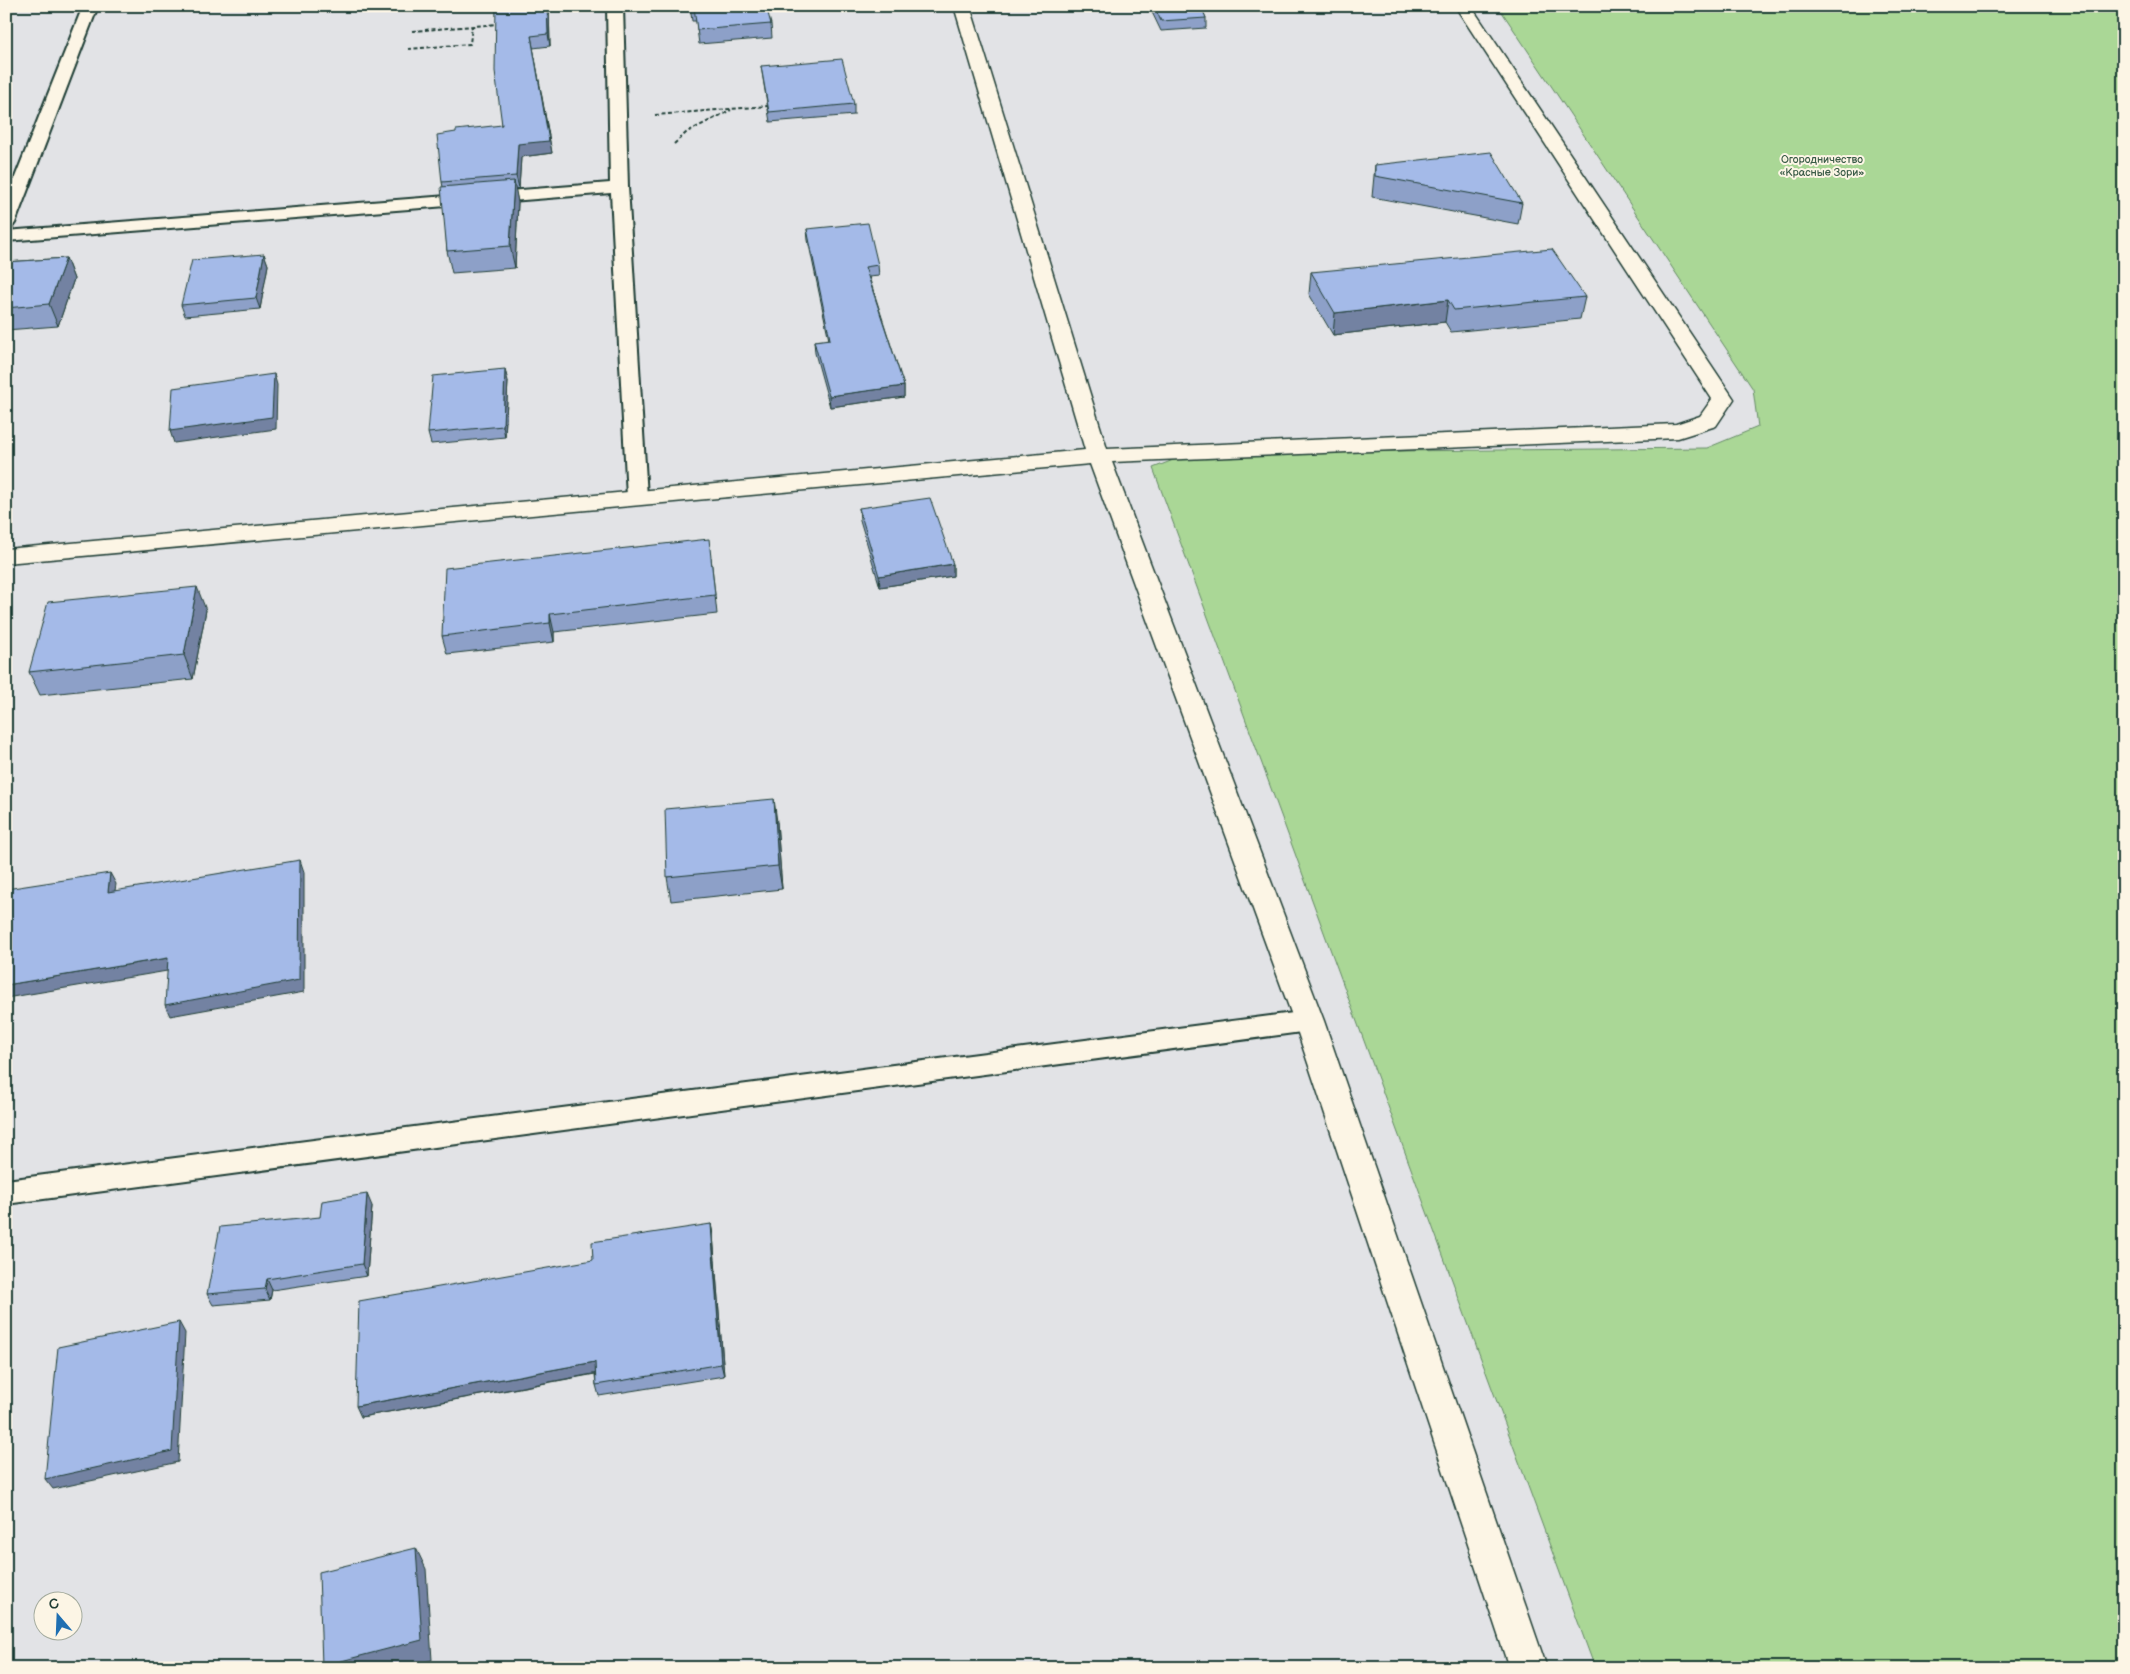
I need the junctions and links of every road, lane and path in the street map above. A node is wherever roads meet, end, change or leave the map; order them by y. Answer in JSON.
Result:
{"nodes":[{"id":1,"x":91,"y":6,"type":"edge"},
{"id":2,"x":614,"y":6,"type":"edge"},
{"id":3,"x":962,"y":6,"type":"edge"},
{"id":4,"x":1463,"y":6,"type":"edge"},
{"id":5,"x":503,"y":25,"type":"edge"},
{"id":6,"x":472,"y":26,"type":"junction"},
{"id":7,"x":412,"y":31,"type":"dead end"},
{"id":8,"x":408,"y":49,"type":"dead end"},
{"id":9,"x":768,"y":106,"type":"edge"},
{"id":10,"x":733,"y":109,"type":"junction"},
{"id":11,"x":659,"y":114,"type":"dead end"},
{"id":12,"x":674,"y":144,"type":"dead end"},
{"id":13,"x":619,"y":187,"type":"junction"},
{"id":14,"x":6,"y":223,"type":"edge"},
{"id":15,"x":6,"y":236,"type":"edge"},
{"id":16,"x":1098,"y":456,"type":"junction"},
{"id":17,"x":637,"y":497,"type":"junction"},
{"id":18,"x":6,"y":556,"type":"edge"},
{"id":19,"x":1309,"y":1021,"type":"junction"},
{"id":20,"x":6,"y":1192,"type":"edge"},
{"id":21,"x":1528,"y":1668,"type":"edge"}],
"edges":[{"from":1,"to":14,"type":"lane"},
{"from":2,"to":13,"type":"lane"},
{"from":3,"to":16,"type":"street"},
{"from":4,"to":16,"type":"street"},
{"from":5,"to":6,"type":"path"},
{"from":6,"to":7,"type":"path"},
{"from":6,"to":8,"type":"path"},
{"from":9,"to":10,"type":"path"},
{"from":10,"to":11,"type":"path"},
{"from":10,"to":12,"type":"path"},
{"from":13,"to":15,"type":"lane"},
{"from":13,"to":17,"type":"lane"},
{"from":16,"to":17,"type":"street"},
{"from":16,"to":19,"type":"street"},
{"from":17,"to":18,"type":"street"},
{"from":19,"to":20,"type":"lane"},
{"from":19,"to":21,"type":"street"}]}
